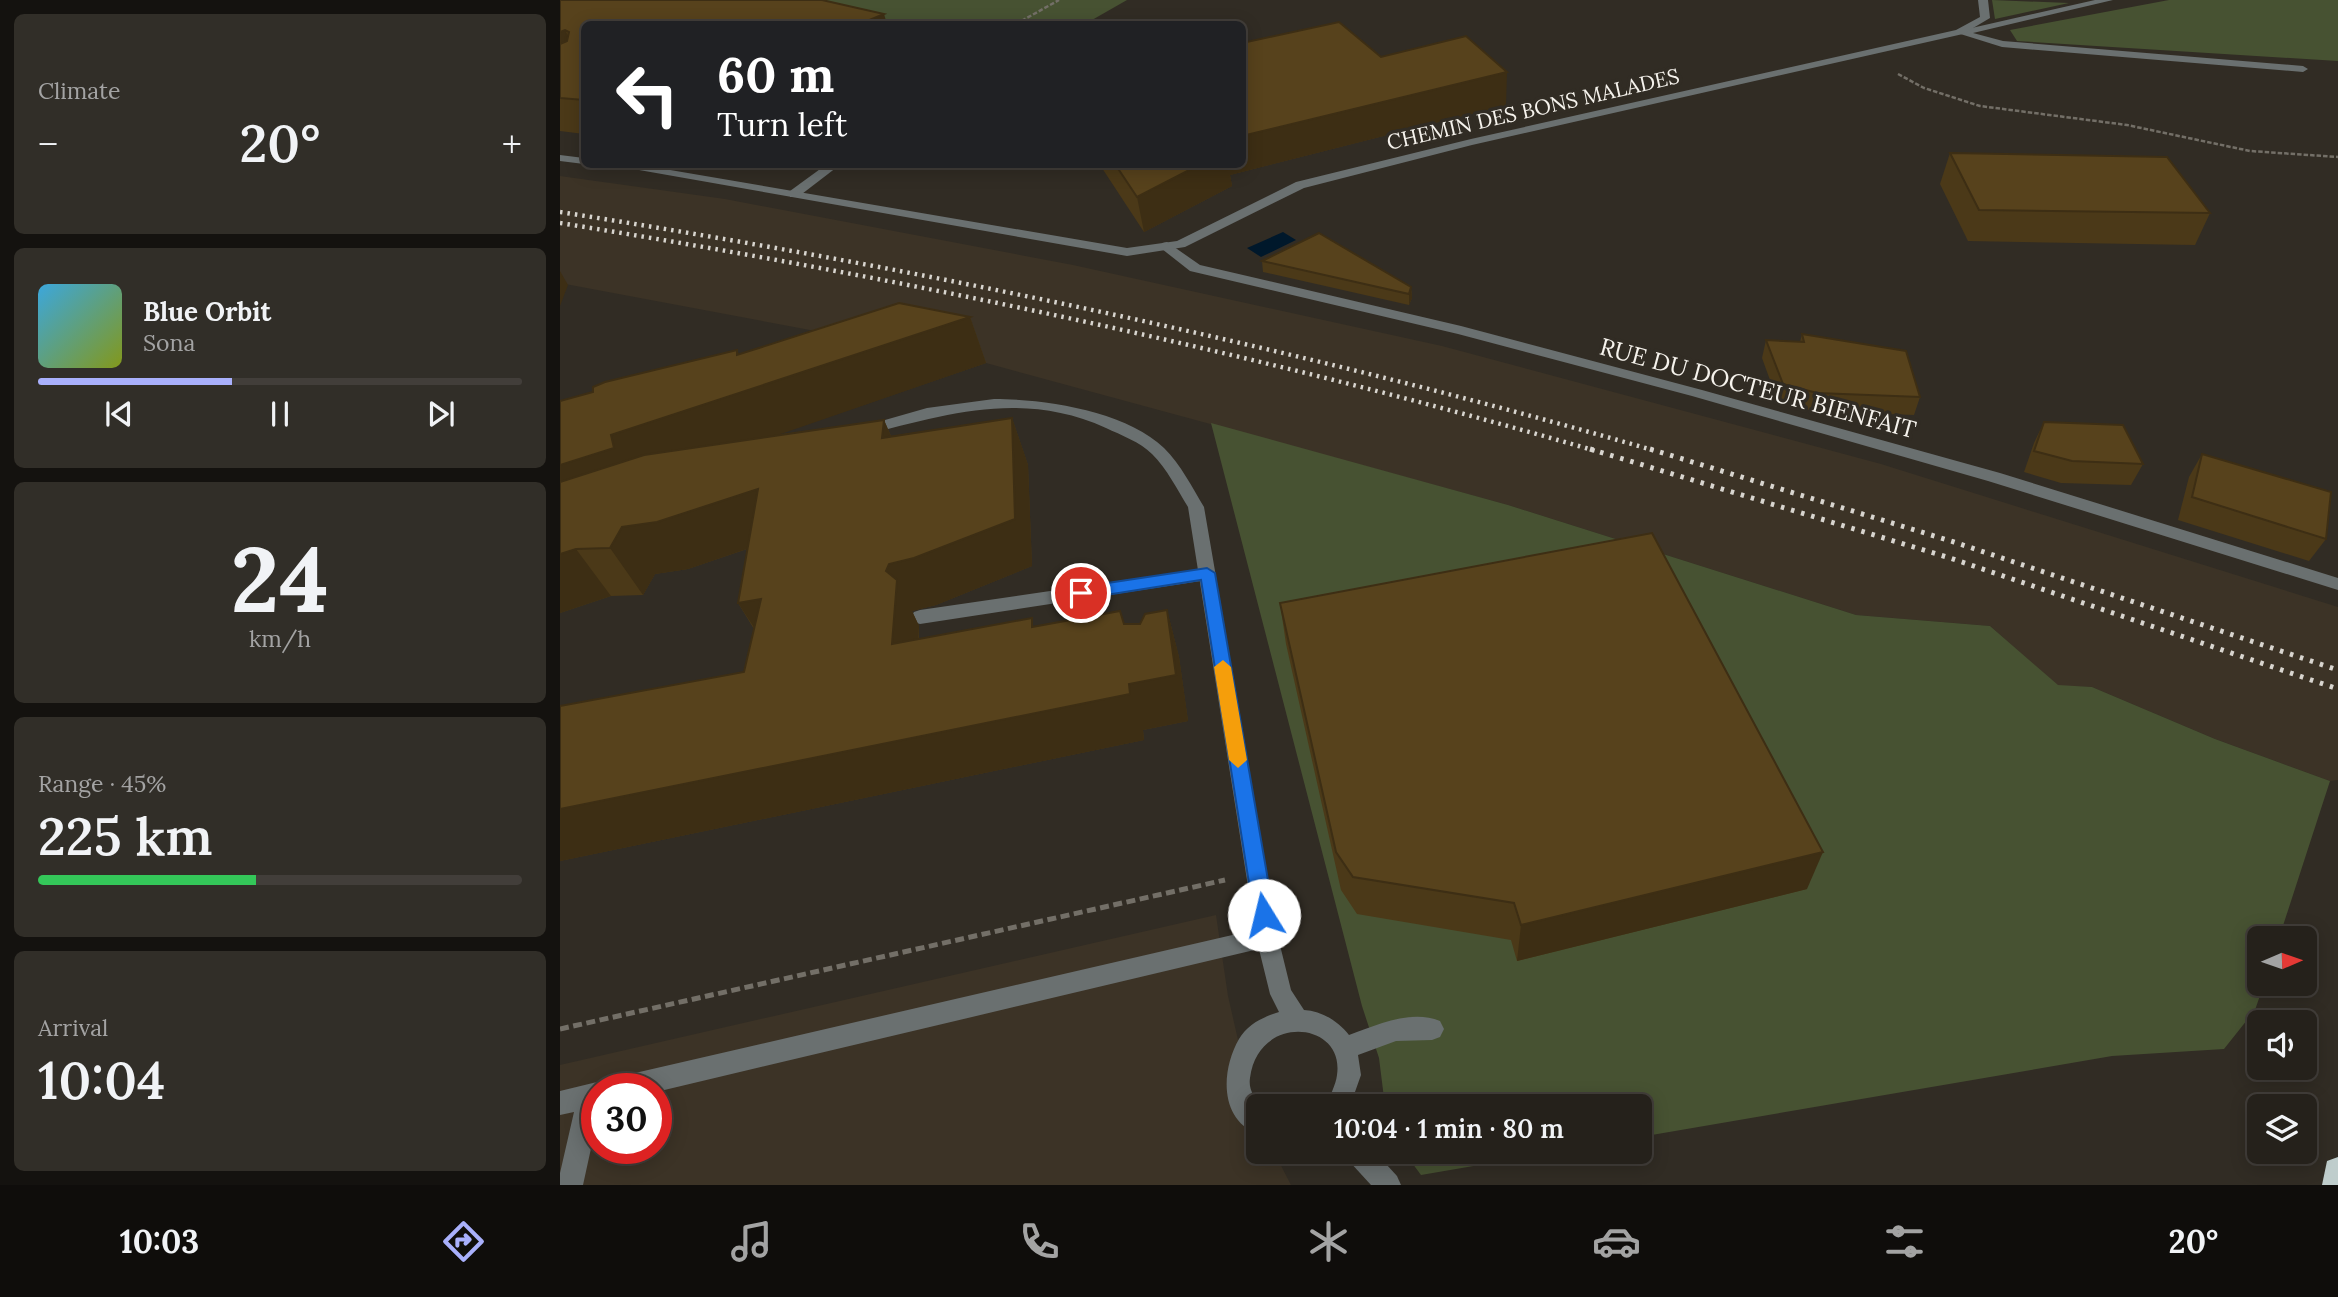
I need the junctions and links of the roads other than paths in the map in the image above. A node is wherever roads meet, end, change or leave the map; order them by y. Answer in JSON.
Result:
{"nodes":[{"id":1,"x":1983,"y":0,"type":"edge"},
{"id":2,"x":2108,"y":0,"type":"edge"},
{"id":3,"x":1959,"y":33,"type":"junction"},
{"id":4,"x":2303,"y":69,"type":"dead end"},
{"id":5,"x":560,"y":158,"type":"edge"},
{"id":6,"x":581,"y":161,"type":"edge"},
{"id":7,"x":635,"y":168,"type":"edge"},
{"id":8,"x":830,"y":168,"type":"edge"},
{"id":9,"x":794,"y":194,"type":"junction"},
{"id":10,"x":1167,"y":246,"type":"junction"},
{"id":11,"x":840,"y":438,"type":"edge"},
{"id":12,"x":1207,"y":573,"type":"junction"},
{"id":13,"x":2338,"y":584,"type":"edge"},
{"id":14,"x":920,"y":617,"type":"dead end"},
{"id":15,"x":1267,"y":937,"type":"junction"},
{"id":16,"x":1296,"y":1018,"type":"junction"},
{"id":17,"x":1432,"y":1029,"type":"dead end"},
{"id":18,"x":1345,"y":1048,"type":"junction"},
{"id":19,"x":672,"y":1076,"type":"edge"},
{"id":20,"x":1344,"y":1094,"type":"edge"},
{"id":21,"x":581,"y":1098,"type":"edge"},
{"id":22,"x":560,"y":1103,"type":"edge"},
{"id":23,"x":1246,"y":1108,"type":"edge"},
{"id":24,"x":581,"y":1142,"type":"edge"},
{"id":25,"x":1369,"y":1164,"type":"edge"},
{"id":26,"x":2338,"y":1172,"type":"edge"},
{"id":27,"x":570,"y":1185,"type":"edge"},
{"id":28,"x":1388,"y":1185,"type":"edge"},
{"id":29,"x":2337,"y":1185,"type":"edge"}],
"edges":[{"from":1,"to":3,"type":"street","name":"CHEMIN DES BONS MALADES"},
{"from":2,"to":3,"type":"street","name":"CHEMIN DES BONS MALADES"},
{"from":3,"to":4,"type":"street","name":"CHEMIN DES BONS MALADES"},
{"from":3,"to":10,"type":"street","name":"CHEMIN DES BONS MALADES"},
{"from":5,"to":6,"type":"street"},
{"from":7,"to":9,"type":"street"},
{"from":8,"to":9,"type":"street"},
{"from":9,"to":10,"type":"street","name":"CHEMIN DES BONS MALADES"},
{"from":10,"to":13,"type":"street","name":"RUE DU DOCTEUR BIENFAIT"},
{"from":11,"to":12,"type":"street"},
{"from":12,"to":14,"type":"street"},
{"from":12,"to":15,"type":"street"},
{"from":15,"to":16,"type":"street"},
{"from":15,"to":19,"type":"street"},
{"from":16,"to":18,"type":"street"},
{"from":16,"to":23,"type":"street"},
{"from":17,"to":18,"type":"street"},
{"from":18,"to":20,"type":"street"},
{"from":21,"to":22,"type":"street"},
{"from":24,"to":27,"type":"street"},
{"from":25,"to":28,"type":"street"},
{"from":26,"to":29,"type":"highway"}]}
